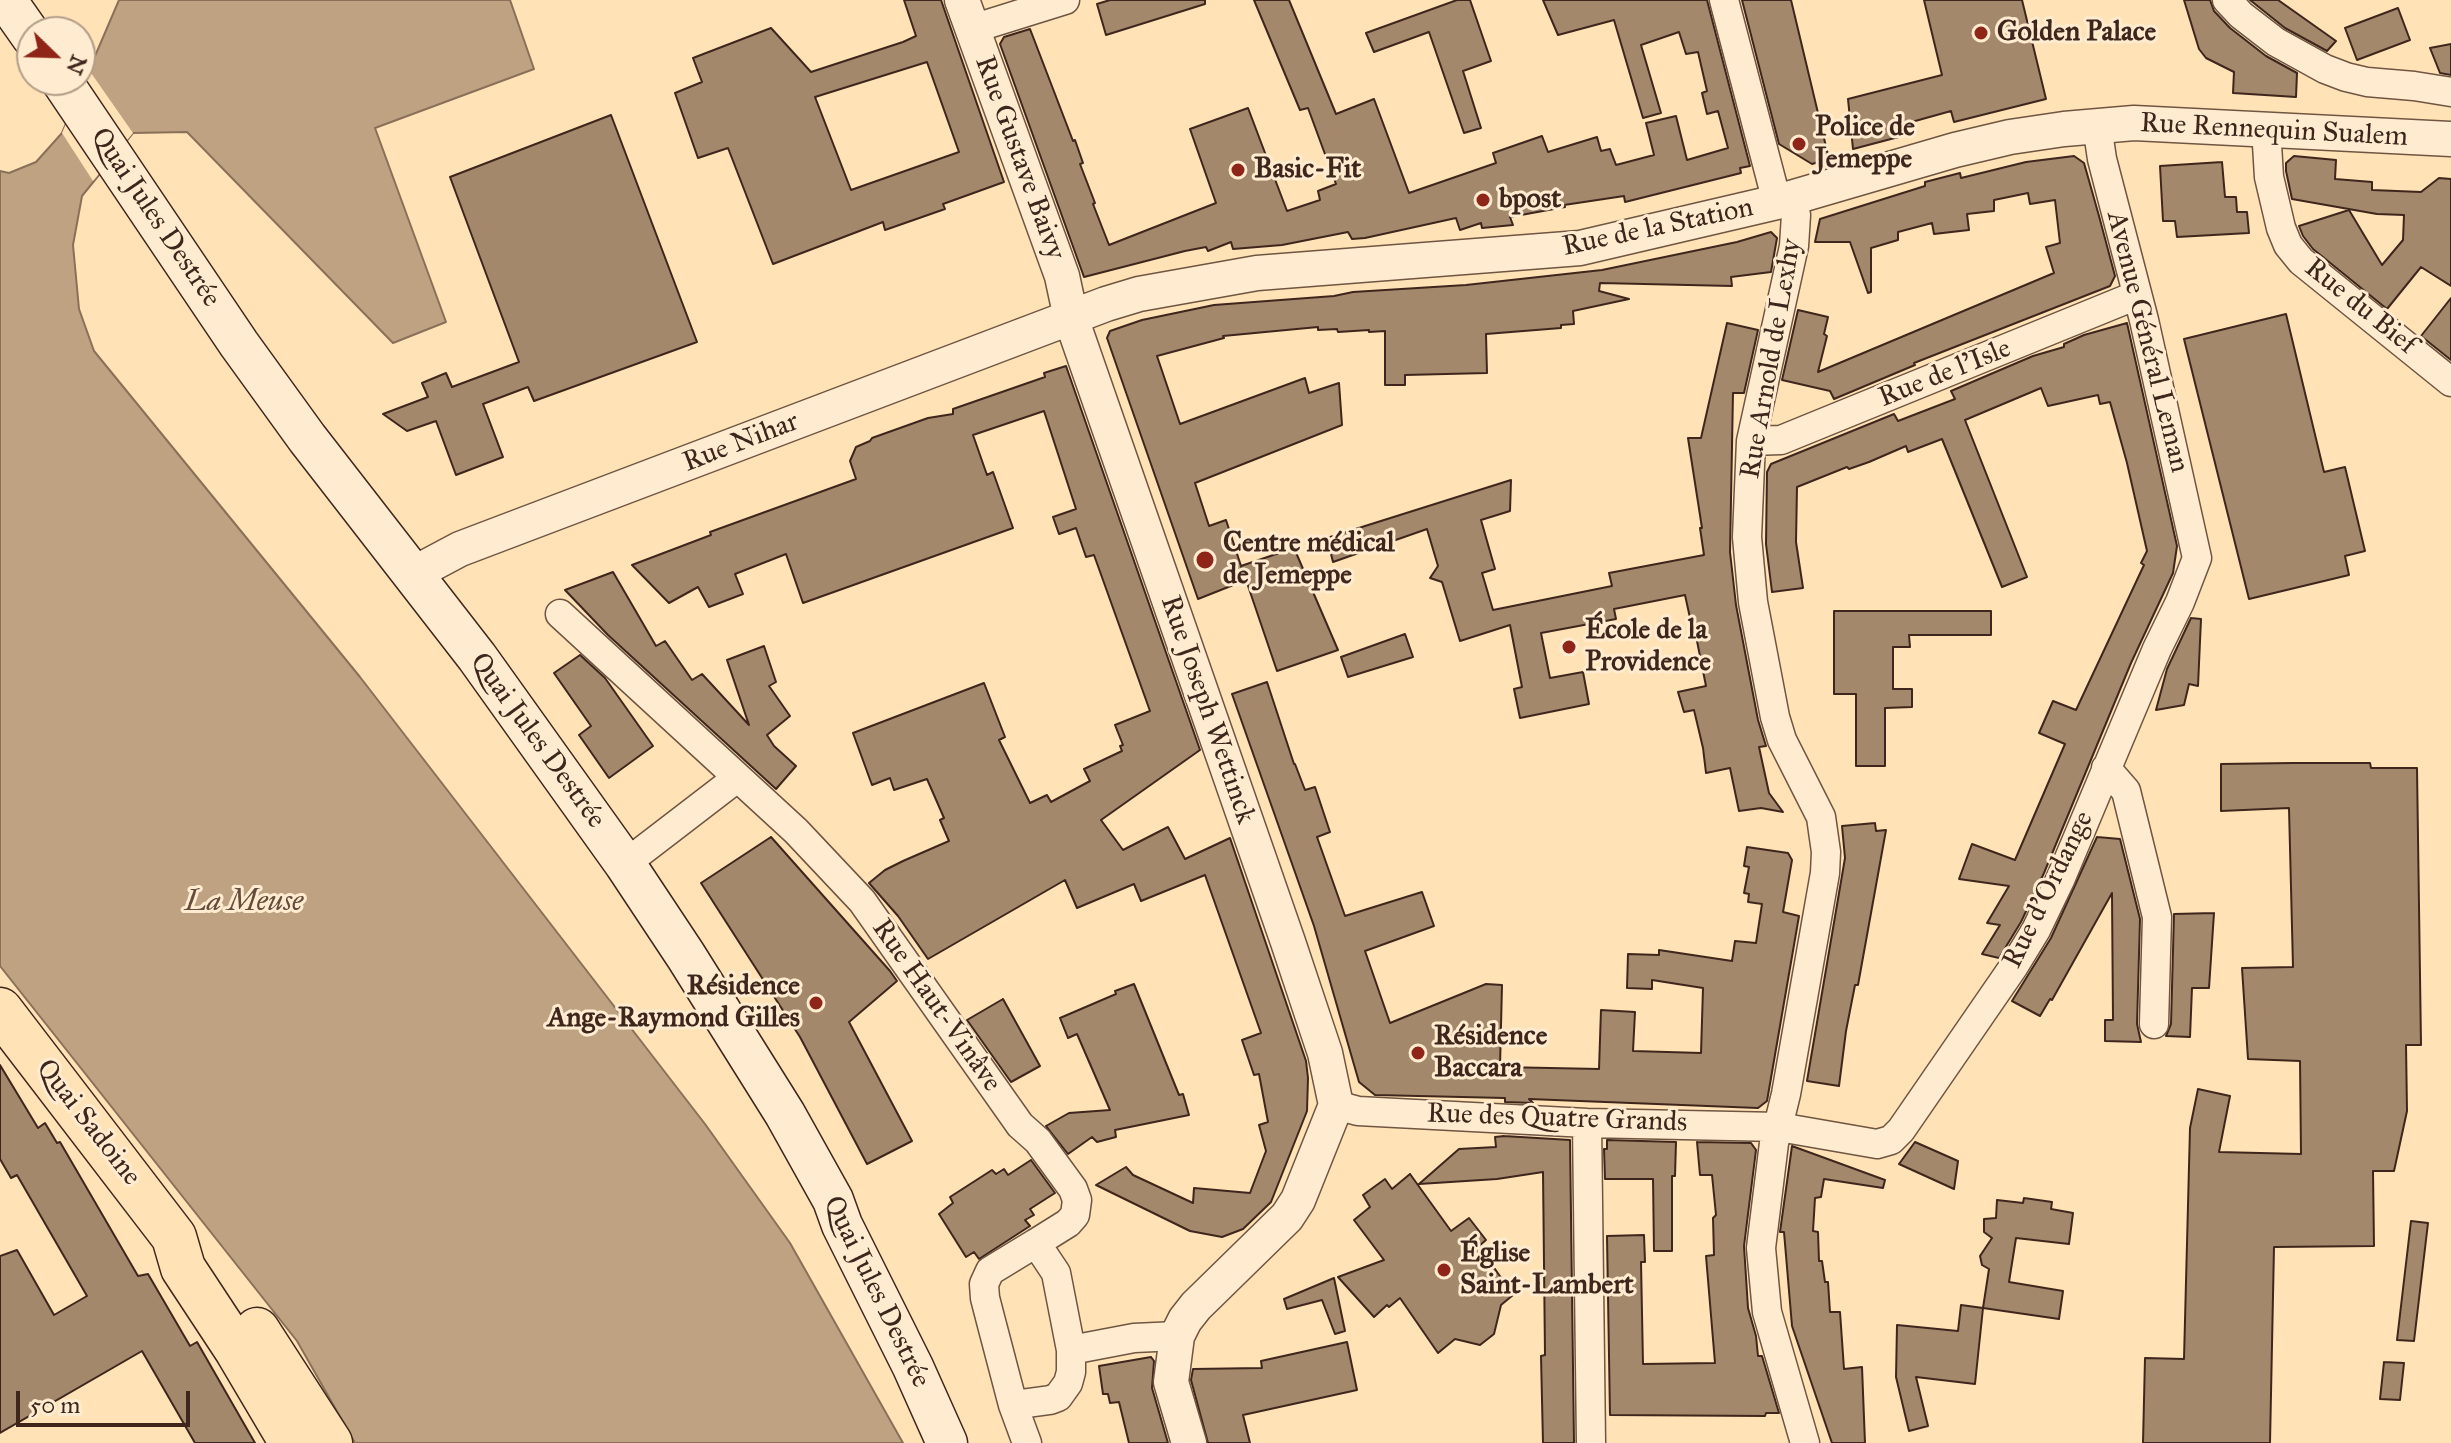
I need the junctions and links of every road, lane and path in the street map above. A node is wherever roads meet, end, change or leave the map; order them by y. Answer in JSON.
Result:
{"nodes":[{"id":1,"x":1065,"y":0,"type":"edge"},
{"id":2,"x":1724,"y":0,"type":"edge"},
{"id":3,"x":2227,"y":0,"type":"edge"},
{"id":4,"x":967,"y":14,"type":"edge"},
{"id":5,"x":2451,"y":92,"type":"edge"},
{"id":6,"x":72,"y":96,"type":"edge"},
{"id":7,"x":2097,"y":125,"type":"junction"},
{"id":8,"x":2266,"y":128,"type":"junction"},
{"id":9,"x":2451,"y":139,"type":"edge"},
{"id":10,"x":1785,"y":200,"type":"junction"},
{"id":11,"x":2137,"y":295,"type":"junction"},
{"id":12,"x":1071,"y":318,"type":"junction"},
{"id":13,"x":2451,"y":382,"type":"edge"},
{"id":14,"x":1751,"y":441,"type":"junction"},
{"id":15,"x":2197,"y":558,"type":"joint"},
{"id":16,"x":413,"y":574,"type":"junction"},
{"id":17,"x":560,"y":614,"type":"dead end"},
{"id":18,"x":2106,"y":768,"type":"junction"},
{"id":19,"x":737,"y":778,"type":"junction"},
{"id":20,"x":625,"y":864,"type":"junction"},
{"id":21,"x":0,"y":1010,"type":"edge"},
{"id":22,"x":2154,"y":1024,"type":"dead end"},
{"id":23,"x":1336,"y":1105,"type":"junction"},
{"id":24,"x":1587,"y":1123,"type":"junction"},
{"id":25,"x":1779,"y":1127,"type":"junction"},
{"id":26,"x":174,"y":1237,"type":"junction"},
{"id":27,"x":1036,"y":1243,"type":"junction"},
{"id":28,"x":1177,"y":1336,"type":"junction"},
{"id":29,"x":1071,"y":1350,"type":"junction"},
{"id":30,"x":1013,"y":1405,"type":"junction"},
{"id":31,"x":292,"y":1443,"type":"edge"},
{"id":32,"x":330,"y":1443,"type":"edge"},
{"id":33,"x":947,"y":1443,"type":"edge"},
{"id":34,"x":1027,"y":1443,"type":"edge"},
{"id":35,"x":1189,"y":1443,"type":"edge"},
{"id":36,"x":1591,"y":1443,"type":"edge"},
{"id":37,"x":1805,"y":1443,"type":"edge"}],
"edges":[{"from":1,"to":4,"type":"street"},
{"from":2,"to":10,"type":"street","name":"Rue Arnold de Lexhy"},
{"from":3,"to":5,"type":"street"},
{"from":4,"to":12,"type":"street","name":"Rue Gustave Baivy"},
{"from":6,"to":16,"type":"main road","name":"Quai Jules Destrée"},
{"from":7,"to":8,"type":"street","name":"Rue Rennequin Sualem"},
{"from":7,"to":10,"type":"street","name":"Rue de la Station"},
{"from":7,"to":11,"type":"street","name":"Avenue Général Leman"},
{"from":8,"to":9,"type":"street","name":"Rue Rennequin Sualem"},
{"from":8,"to":13,"type":"street","name":"Rue du Bief"},
{"from":10,"to":12,"type":"street","name":"Rue de la Station"},
{"from":10,"to":14,"type":"street","name":"Rue Arnold de Lexhy"},
{"from":11,"to":14,"type":"street","name":"Rue de l'Isle"},
{"from":11,"to":15,"type":"street","name":"Avenue Général Leman"},
{"from":12,"to":16,"type":"street","name":"Rue Nihar"},
{"from":12,"to":23,"type":"street","name":"Rue Joseph Wettinck"},
{"from":14,"to":25,"type":"street","name":"Rue Arnold de Lexhy"},
{"from":15,"to":18,"type":"street","name":"Rue d'Ordange"},
{"from":16,"to":20,"type":"main road","name":"Quai Jules Destrée"},
{"from":17,"to":19,"type":"street","name":"Rue Haut-Vinâve"},
{"from":18,"to":22,"type":"street"},
{"from":18,"to":25,"type":"street","name":"Rue d'Ordange"},
{"from":19,"to":20,"type":"street"},
{"from":19,"to":27,"type":"street","name":"Rue Haut-Vinâve"},
{"from":20,"to":33,"type":"main road","name":"Quai Jules Destrée"},
{"from":21,"to":26,"type":"main road","name":"Quai Sadoine"},
{"from":23,"to":24,"type":"street","name":"Rue des Quatre Grands"},
{"from":23,"to":28,"type":"street"},
{"from":24,"to":25,"type":"street","name":"Rue des Quatre Grands"},
{"from":24,"to":36,"type":"street"},
{"from":25,"to":37,"type":"street","name":"Rue Arnold de Lexhy"},
{"from":26,"to":31,"type":"main road","name":"Quai Sadoine"},
{"from":26,"to":32,"type":"main road","name":"Quai Sadoine"},
{"from":27,"to":29,"type":"street"},
{"from":27,"to":30,"type":"street"},
{"from":28,"to":29,"type":"street"},
{"from":28,"to":35,"type":"street"},
{"from":29,"to":30,"type":"street"},
{"from":30,"to":34,"type":"street"}]}
